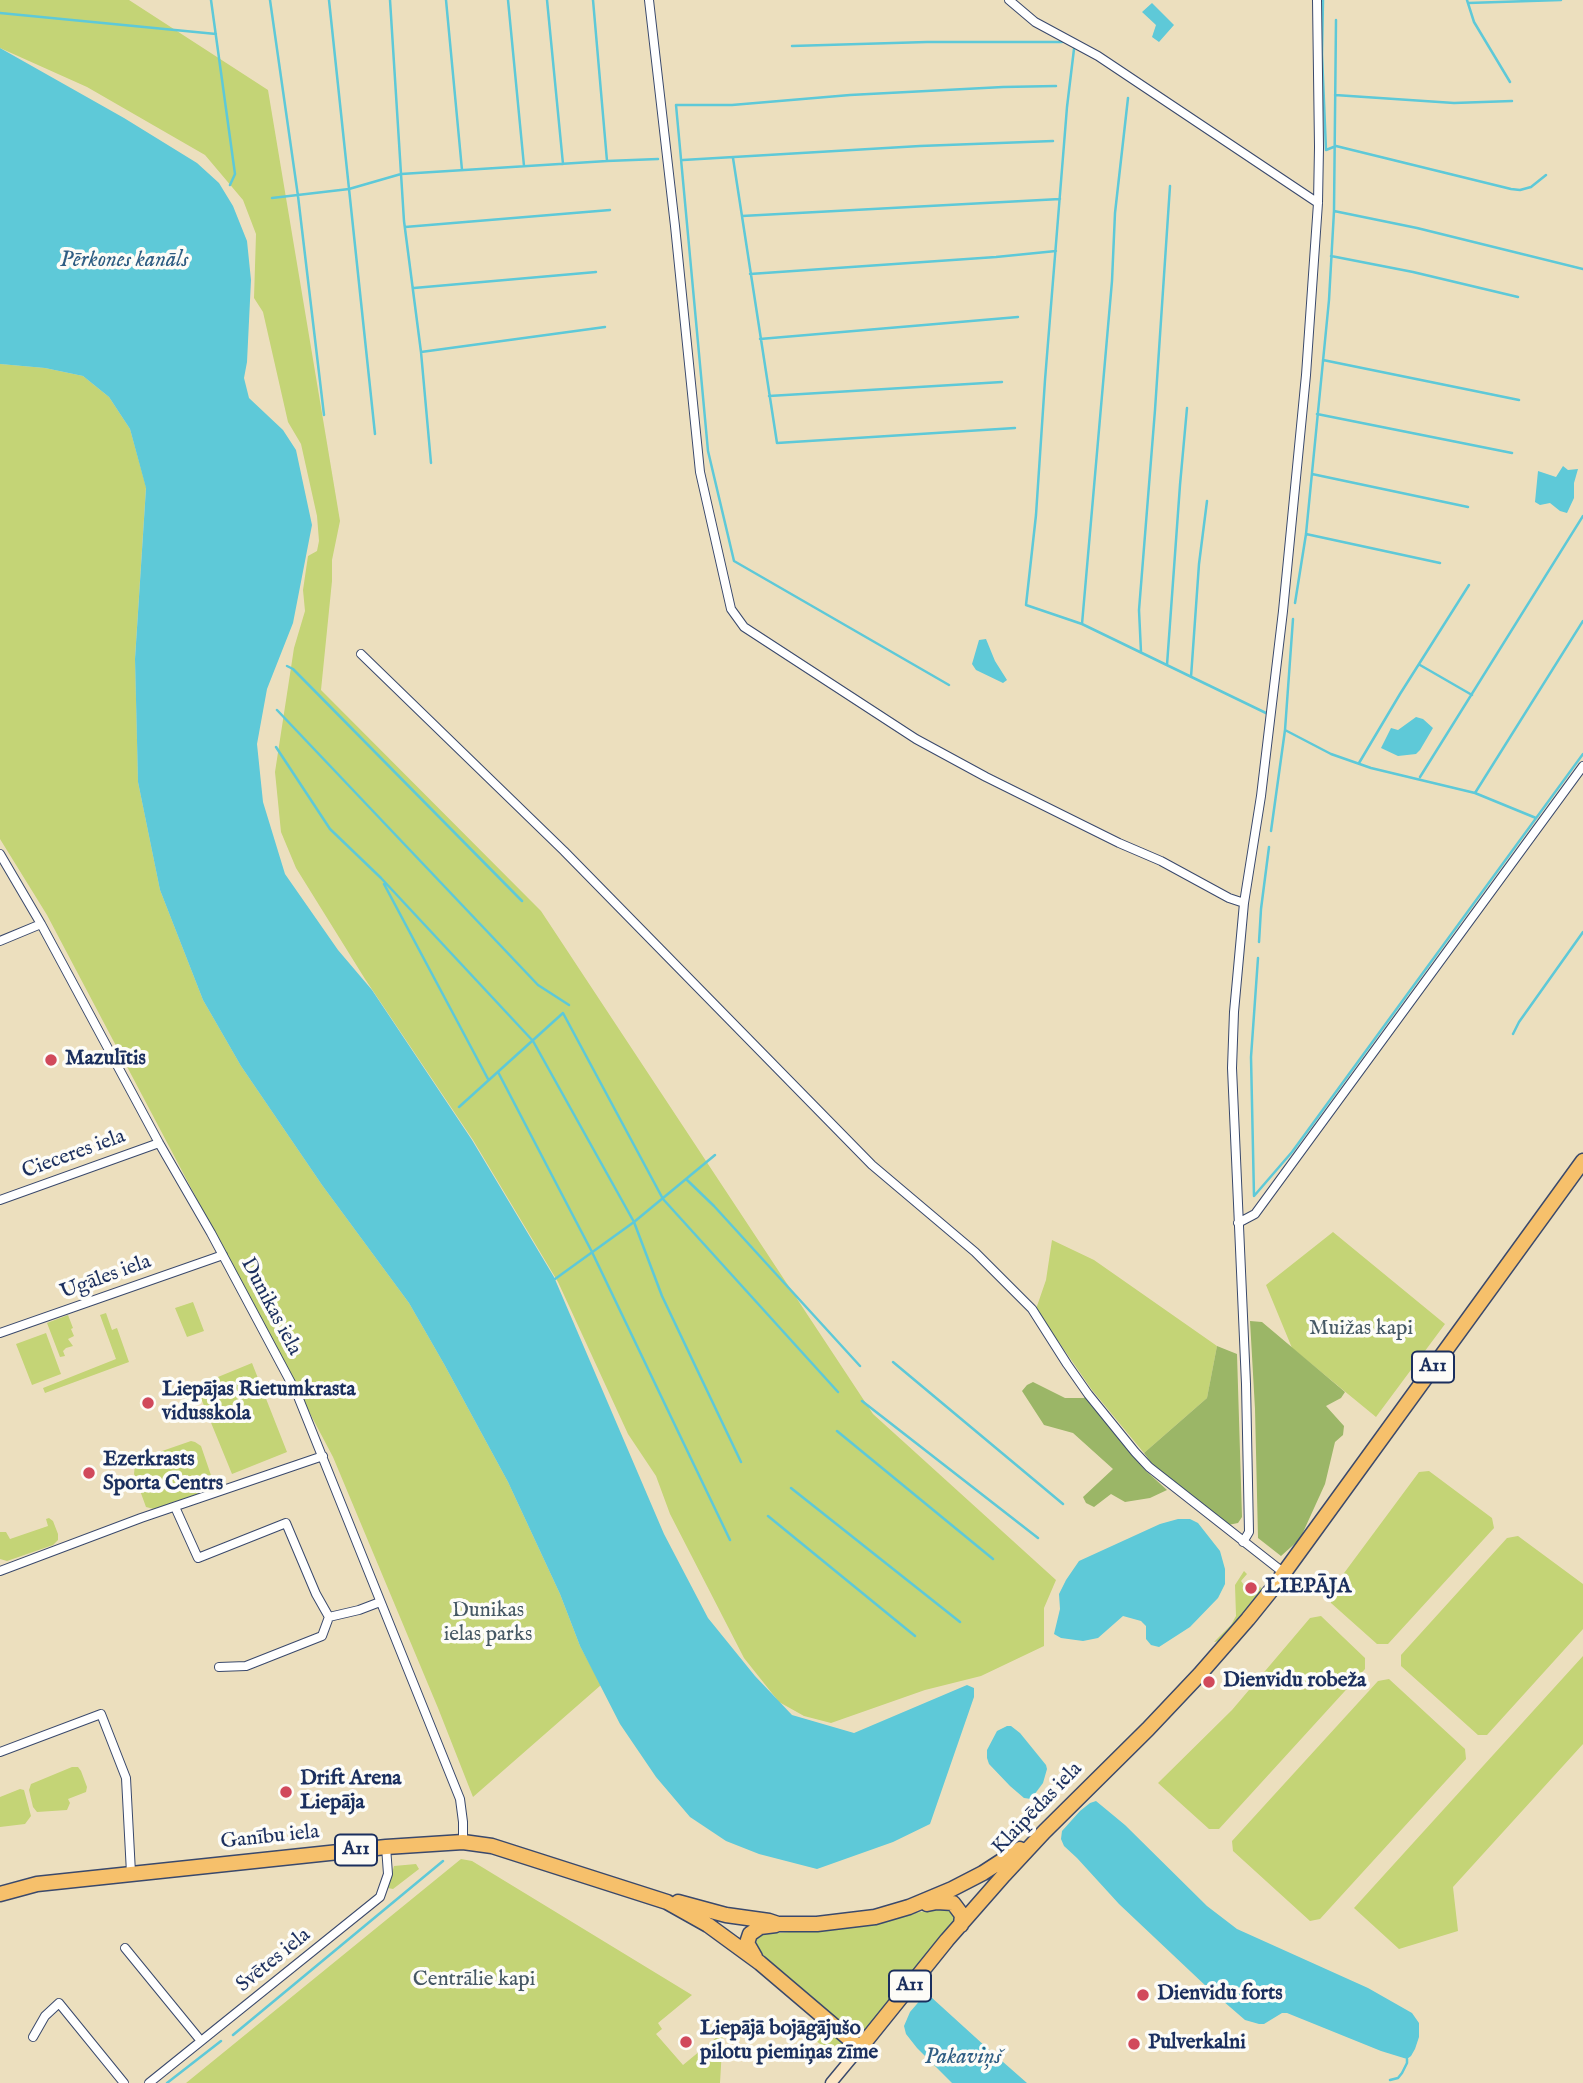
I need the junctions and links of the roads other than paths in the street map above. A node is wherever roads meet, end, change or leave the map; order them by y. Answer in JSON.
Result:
{"nodes":[{"id":1,"x":649,"y":0,"type":"edge"},
{"id":2,"x":1009,"y":0,"type":"edge"},
{"id":3,"x":1317,"y":0,"type":"edge"},
{"id":4,"x":1318,"y":203,"type":"junction"},
{"id":5,"x":361,"y":654,"type":"dead end"},
{"id":6,"x":1583,"y":766,"type":"edge"},
{"id":7,"x":0,"y":854,"type":"edge"},
{"id":8,"x":1244,"y":903,"type":"junction"},
{"id":9,"x":41,"y":924,"type":"junction"},
{"id":10,"x":0,"y":941,"type":"edge"},
{"id":11,"x":159,"y":1143,"type":"junction"},
{"id":12,"x":1580,"y":1171,"type":"edge"},
{"id":13,"x":0,"y":1200,"type":"edge"},
{"id":14,"x":1238,"y":1223,"type":"junction"},
{"id":15,"x":223,"y":1255,"type":"junction"},
{"id":16,"x":0,"y":1333,"type":"edge"},
{"id":17,"x":323,"y":1456,"type":"junction"},
{"id":18,"x":175,"y":1507,"type":"junction"},
{"id":19,"x":1244,"y":1542,"type":"junction"},
{"id":20,"x":0,"y":1571,"type":"edge"},
{"id":21,"x":1284,"y":1573,"type":"junction"},
{"id":22,"x":380,"y":1602,"type":"junction"},
{"id":23,"x":329,"y":1617,"type":"junction"},
{"id":24,"x":219,"y":1667,"type":"dead end"},
{"id":25,"x":0,"y":1752,"type":"edge"},
{"id":26,"x":1044,"y":1832,"type":"junction"},
{"id":27,"x":463,"y":1842,"type":"junction"},
{"id":28,"x":386,"y":1847,"type":"junction"},
{"id":29,"x":131,"y":1873,"type":"junction"},
{"id":30,"x":0,"y":1884,"type":"edge"},
{"id":31,"x":37,"y":1884,"type":"junction"},
{"id":32,"x":0,"y":1894,"type":"edge"},
{"id":33,"x":667,"y":1902,"type":"junction"},
{"id":34,"x":909,"y":1908,"type":"junction"},
{"id":35,"x":778,"y":1924,"type":"junction"},
{"id":36,"x":961,"y":1925,"type":"junction"},
{"id":37,"x":125,"y":1948,"type":"dead end"},
{"id":38,"x":760,"y":1963,"type":"junction"},
{"id":39,"x":33,"y":2037,"type":"dead end"},
{"id":40,"x":201,"y":2041,"type":"junction"},
{"id":41,"x":860,"y":2048,"type":"junction"},
{"id":42,"x":124,"y":2083,"type":"edge"},
{"id":43,"x":149,"y":2083,"type":"edge"},
{"id":44,"x":831,"y":2083,"type":"edge"}],
"edges":[{"from":1,"to":8,"type":"street"},
{"from":2,"to":4,"type":"street"},
{"from":3,"to":4,"type":"street"},
{"from":4,"to":8,"type":"street"},
{"from":5,"to":19,"type":"street"},
{"from":6,"to":14,"type":"street"},
{"from":7,"to":9,"type":"street","name":"Dunikas iela"},
{"from":8,"to":14,"type":"street"},
{"from":9,"to":10,"type":"street"},
{"from":9,"to":11,"type":"street","name":"Dunikas iela"},
{"from":11,"to":13,"type":"street","name":"Cieceres iela"},
{"from":11,"to":15,"type":"street","name":"Dunikas iela"},
{"from":12,"to":21,"type":"highway","number":"A11"},
{"from":14,"to":19,"type":"street"},
{"from":15,"to":16,"type":"street","name":"Ugāles iela"},
{"from":15,"to":17,"type":"street","name":"Dunikas iela"},
{"from":17,"to":18,"type":"street"},
{"from":17,"to":22,"type":"street","name":"Dunikas iela"},
{"from":18,"to":20,"type":"street"},
{"from":18,"to":23,"type":"street"},
{"from":19,"to":21,"type":"street"},
{"from":21,"to":26,"type":"highway","name":"Klaipēdas iela","number":"A11"},
{"from":22,"to":23,"type":"street"},
{"from":22,"to":27,"type":"street","name":"Dunikas iela"},
{"from":23,"to":24,"type":"street"},
{"from":25,"to":29,"type":"street"},
{"from":26,"to":34,"type":"highway","name":"Ganību iela","number":"A11"},
{"from":26,"to":36,"type":"highway","name":"Klaipēdas iela","number":"A11"},
{"from":27,"to":28,"type":"highway","name":"Ganību iela","number":"A11"},
{"from":27,"to":33,"type":"highway","name":"Ganību iela","number":"A11"},
{"from":28,"to":29,"type":"highway","name":"Ganību iela","number":"A11"},
{"from":28,"to":40,"type":"street","name":"Svētes iela"},
{"from":29,"to":31,"type":"highway","name":"Ganību iela","number":"A11"},
{"from":30,"to":31,"type":"highway","name":"Ganību iela","number":"A11"},
{"from":31,"to":32,"type":"highway","name":"Ganību iela","number":"A11"},
{"from":33,"to":35,"type":"highway","name":"Ganību iela","number":"A11"},
{"from":33,"to":38,"type":"highway","name":"Ganību iela","number":"A11"},
{"from":34,"to":35,"type":"highway","name":"Ganību iela","number":"A11"},
{"from":34,"to":36,"type":"highway"},
{"from":35,"to":38,"type":"highway"},
{"from":36,"to":41,"type":"highway","name":"Klaipēdas iela","number":"A11"},
{"from":37,"to":40,"type":"street"},
{"from":38,"to":41,"type":"highway","name":"Ganību iela","number":"A11"},
{"from":39,"to":42,"type":"street"},
{"from":40,"to":43,"type":"street","name":"Svētes iela"},
{"from":41,"to":44,"type":"main road","name":"Klaipēdas iela"}]}
